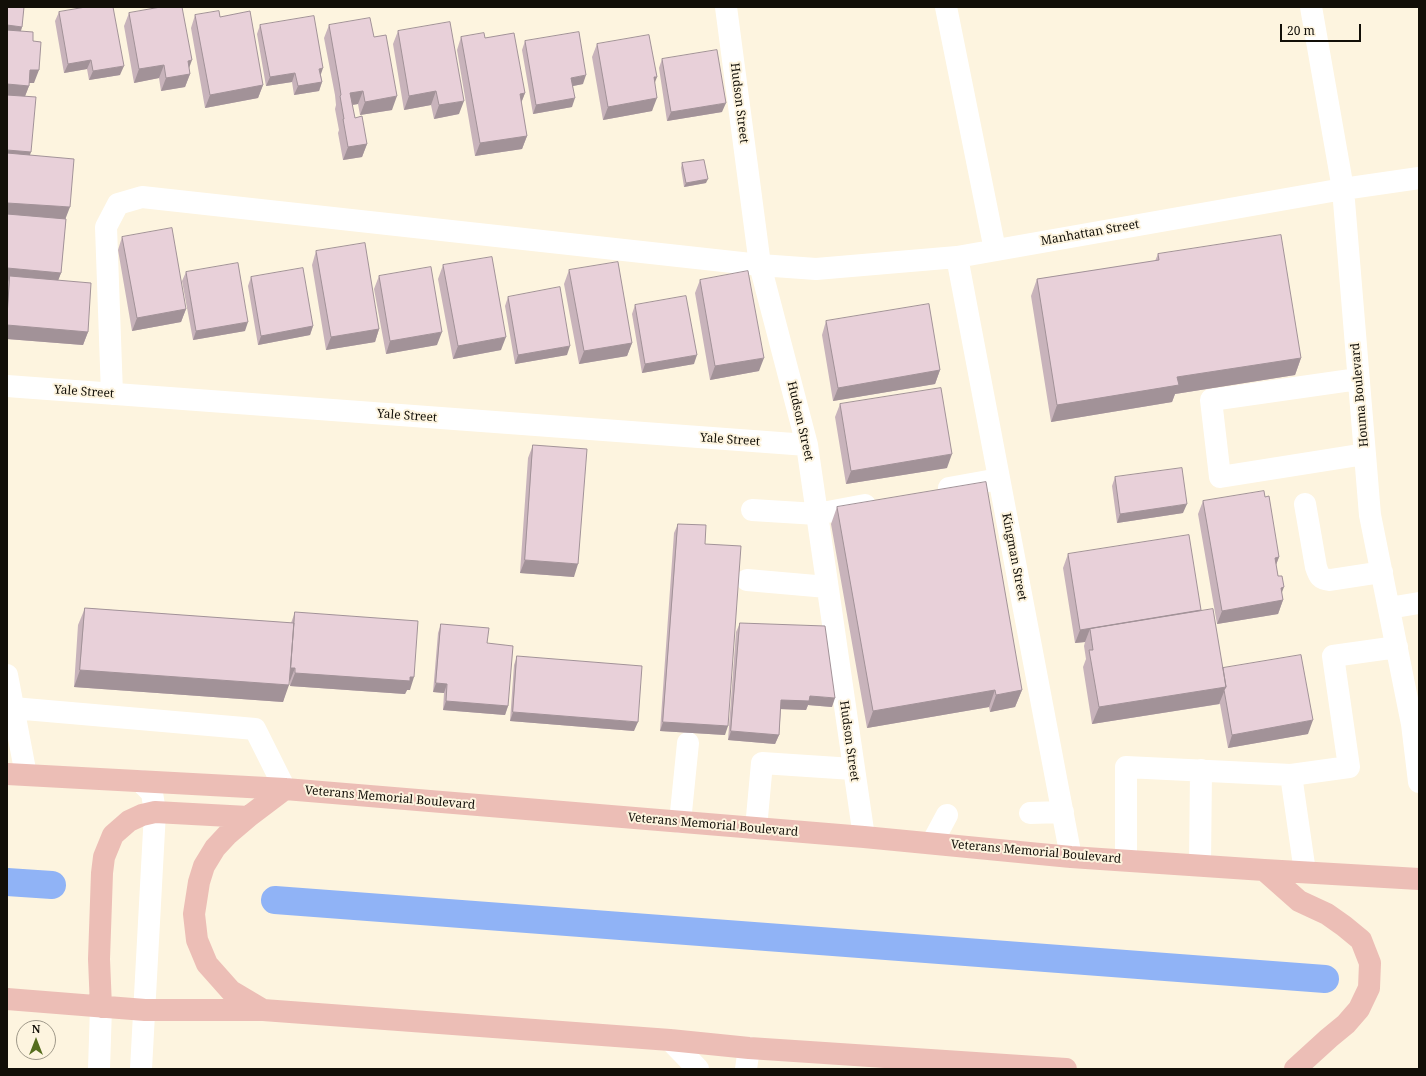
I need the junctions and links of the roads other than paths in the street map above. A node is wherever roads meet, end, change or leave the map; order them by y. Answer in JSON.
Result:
{"nodes":[{"id":1,"x":946,"y":7,"type":"edge"},
{"id":2,"x":1311,"y":7,"type":"edge"},
{"id":3,"x":722,"y":8,"type":"edge"},
{"id":4,"x":1419,"y":178,"type":"edge"},
{"id":5,"x":1343,"y":189,"type":"junction"},
{"id":6,"x":995,"y":250,"type":"junction"},
{"id":7,"x":957,"y":256,"type":"junction"},
{"id":8,"x":760,"y":265,"type":"junction"},
{"id":9,"x":1358,"y":379,"type":"junction"},
{"id":10,"x":7,"y":386,"type":"edge"},
{"id":11,"x":112,"y":394,"type":"junction"},
{"id":12,"x":808,"y":445,"type":"junction"},
{"id":13,"x":1365,"y":454,"type":"junction"},
{"id":14,"x":999,"y":479,"type":"junction"},
{"id":15,"x":931,"y":492,"type":"edge"},
{"id":16,"x":885,"y":501,"type":"edge"},
{"id":17,"x":1305,"y":504,"type":"dead end"},
{"id":18,"x":752,"y":510,"type":"dead end"},
{"id":19,"x":817,"y":514,"type":"junction"},
{"id":20,"x":1382,"y":572,"type":"junction"},
{"id":21,"x":747,"y":580,"type":"dead end"},
{"id":22,"x":828,"y":586,"type":"junction"},
{"id":23,"x":1419,"y":603,"type":"edge"},
{"id":24,"x":1389,"y":608,"type":"junction"},
{"id":25,"x":1397,"y":647,"type":"junction"},
{"id":26,"x":7,"y":675,"type":"edge"},
{"id":27,"x":13,"y":708,"type":"junction"},
{"id":28,"x":688,"y":743,"type":"dead end"},
{"id":29,"x":1417,"y":754,"type":"edge"},
{"id":30,"x":853,"y":769,"type":"junction"},
{"id":31,"x":1201,"y":770,"type":"junction"},
{"id":32,"x":17,"y":774,"type":"edge"},
{"id":33,"x":1291,"y":775,"type":"junction"},
{"id":34,"x":140,"y":781,"type":"junction"},
{"id":35,"x":1419,"y":782,"type":"edge"},
{"id":36,"x":285,"y":789,"type":"junction"},
{"id":37,"x":155,"y":812,"type":"junction"},
{"id":38,"x":1062,"y":812,"type":"junction"},
{"id":39,"x":1030,"y":813,"type":"dead end"},
{"id":40,"x":947,"y":815,"type":"dead end"},
{"id":41,"x":248,"y":817,"type":"junction"},
{"id":42,"x":680,"y":822,"type":"junction"},
{"id":43,"x":756,"y":828,"type":"junction"},
{"id":44,"x":864,"y":837,"type":"junction"},
{"id":45,"x":932,"y":844,"type":"junction"},
{"id":46,"x":1071,"y":857,"type":"junction"},
{"id":47,"x":1126,"y":860,"type":"junction"},
{"id":48,"x":1200,"y":865,"type":"junction"},
{"id":49,"x":1264,"y":870,"type":"junction"},
{"id":50,"x":1305,"y":872,"type":"junction"},
{"id":51,"x":1419,"y":879,"type":"edge"},
{"id":52,"x":7,"y":999,"type":"edge"},
{"id":53,"x":101,"y":1007,"type":"junction"},
{"id":54,"x":145,"y":1010,"type":"junction"},
{"id":55,"x":263,"y":1010,"type":"junction"},
{"id":56,"x":670,"y":1040,"type":"junction"},
{"id":57,"x":749,"y":1048,"type":"junction"},
{"id":58,"x":903,"y":1064,"type":"edge"},
{"id":59,"x":931,"y":1065,"type":"edge"},
{"id":60,"x":99,"y":1069,"type":"edge"},
{"id":61,"x":141,"y":1069,"type":"edge"},
{"id":62,"x":698,"y":1069,"type":"edge"},
{"id":63,"x":746,"y":1069,"type":"edge"},
{"id":64,"x":1066,"y":1069,"type":"edge"},
{"id":65,"x":1295,"y":1069,"type":"edge"}],
"edges":[{"from":1,"to":6,"type":"street"},
{"from":2,"to":5,"type":"street","name":"Houma Boulevard"},
{"from":3,"to":8,"type":"street","name":"Hudson Street"},
{"from":4,"to":5,"type":"street","name":"Manhattan Street"},
{"from":5,"to":6,"type":"street","name":"Manhattan Street"},
{"from":5,"to":9,"type":"street","name":"Houma Boulevard"},
{"from":6,"to":7,"type":"street","name":"Manhattan Street"},
{"from":7,"to":8,"type":"street","name":"Manhattan Street"},
{"from":7,"to":14,"type":"street","name":"Kingman Street"},
{"from":8,"to":11,"type":"street","name":"Manhattan Street"},
{"from":8,"to":12,"type":"street","name":"Hudson Street"},
{"from":9,"to":13,"type":"street","name":"Houma Boulevard"},
{"from":9,"to":13,"type":"street"},
{"from":10,"to":11,"type":"street","name":"Yale Street"},
{"from":11,"to":12,"type":"street","name":"Yale Street"},
{"from":12,"to":19,"type":"street","name":"Hudson Street"},
{"from":13,"to":20,"type":"street","name":"Houma Boulevard"},
{"from":14,"to":15,"type":"street"},
{"from":14,"to":38,"type":"street","name":"Kingman Street"},
{"from":16,"to":19,"type":"street"},
{"from":17,"to":20,"type":"street"},
{"from":18,"to":19,"type":"street"},
{"from":19,"to":22,"type":"street","name":"Hudson Street"},
{"from":20,"to":24,"type":"street","name":"Houma Boulevard"},
{"from":21,"to":22,"type":"street"},
{"from":22,"to":30,"type":"street","name":"Hudson Street"},
{"from":23,"to":24,"type":"street"},
{"from":24,"to":25,"type":"street","name":"Houma Boulevard"},
{"from":25,"to":29,"type":"street","name":"Houma Boulevard"},
{"from":25,"to":33,"type":"street"},
{"from":26,"to":27,"type":"street"},
{"from":27,"to":32,"type":"street"},
{"from":27,"to":36,"type":"street"},
{"from":28,"to":42,"type":"street"},
{"from":29,"to":35,"type":"street","name":"Houma Boulevard"},
{"from":30,"to":43,"type":"street"},
{"from":30,"to":44,"type":"street","name":"Hudson Street"},
{"from":31,"to":33,"type":"street"},
{"from":31,"to":47,"type":"street"},
{"from":31,"to":48,"type":"street"},
{"from":32,"to":34,"type":"main road","name":"Veterans Memorial Boulevard"},
{"from":33,"to":50,"type":"street"},
{"from":34,"to":36,"type":"main road","name":"Veterans Memorial Boulevard"},
{"from":34,"to":37,"type":"street"},
{"from":36,"to":41,"type":"main road"},
{"from":36,"to":42,"type":"main road","name":"Veterans Memorial Boulevard"},
{"from":37,"to":41,"type":"main road"},
{"from":37,"to":53,"type":"main road"},
{"from":37,"to":54,"type":"street"},
{"from":38,"to":39,"type":"street"},
{"from":38,"to":46,"type":"street","name":"Kingman Street"},
{"from":40,"to":45,"type":"street"},
{"from":41,"to":55,"type":"main road"},
{"from":42,"to":43,"type":"main road","name":"Veterans Memorial Boulevard"},
{"from":43,"to":44,"type":"main road","name":"Veterans Memorial Boulevard"},
{"from":44,"to":45,"type":"main road","name":"Veterans Memorial Boulevard"},
{"from":45,"to":46,"type":"main road","name":"Veterans Memorial Boulevard"},
{"from":46,"to":47,"type":"main road","name":"Veterans Memorial Boulevard"},
{"from":47,"to":48,"type":"main road","name":"Veterans Memorial Boulevard"},
{"from":48,"to":49,"type":"main road","name":"Veterans Memorial Boulevard"},
{"from":49,"to":50,"type":"main road","name":"Veterans Memorial Boulevard"},
{"from":49,"to":65,"type":"main road"},
{"from":50,"to":51,"type":"main road","name":"Veterans Memorial Boulevard"},
{"from":52,"to":53,"type":"main road"},
{"from":53,"to":54,"type":"main road"},
{"from":53,"to":60,"type":"street"},
{"from":54,"to":55,"type":"main road"},
{"from":54,"to":61,"type":"street"},
{"from":55,"to":56,"type":"main road"},
{"from":56,"to":57,"type":"main road"},
{"from":56,"to":62,"type":"street"},
{"from":57,"to":58,"type":"main road"},
{"from":57,"to":63,"type":"street"},
{"from":58,"to":59,"type":"main road"},
{"from":59,"to":64,"type":"main road"}]}
